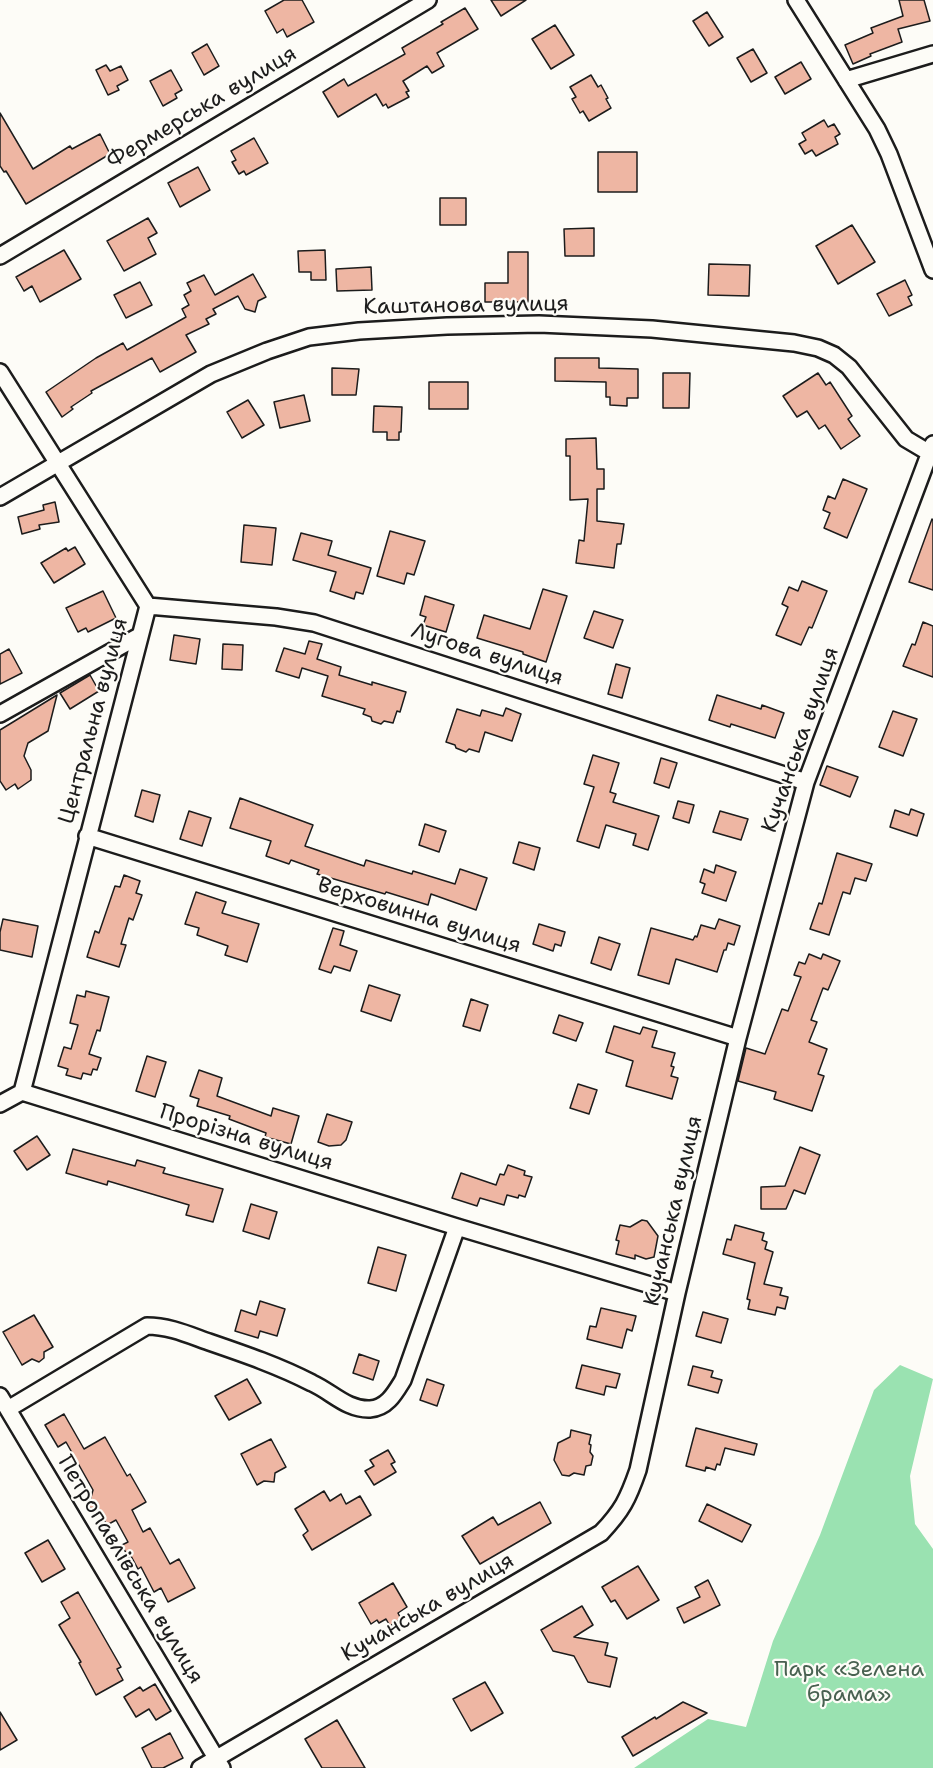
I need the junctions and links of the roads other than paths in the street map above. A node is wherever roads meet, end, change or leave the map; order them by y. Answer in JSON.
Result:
{"nodes":[{"id":1,"x":428,"y":0,"type":"edge"},
{"id":2,"x":796,"y":0,"type":"edge"},
{"id":3,"x":933,"y":54,"type":"edge"},
{"id":4,"x":846,"y":80,"type":"junction"},
{"id":5,"x":0,"y":256,"type":"edge"},
{"id":6,"x":933,"y":270,"type":"edge"},
{"id":7,"x":0,"y":372,"type":"edge"},
{"id":8,"x":932,"y":450,"type":"edge"},
{"id":9,"x":58,"y":463,"type":"junction"},
{"id":10,"x":0,"y":497,"type":"edge"},
{"id":11,"x":148,"y":606,"type":"junction"},
{"id":12,"x":139,"y":636,"type":"junction"},
{"id":13,"x":0,"y":714,"type":"edge"},
{"id":14,"x":806,"y":782,"type":"junction"},
{"id":15,"x":87,"y":836,"type":"junction"},
{"id":16,"x":738,"y":1038,"type":"junction"},
{"id":17,"x":22,"y":1092,"type":"junction"},
{"id":18,"x":0,"y":1104,"type":"edge"},
{"id":19,"x":457,"y":1227,"type":"junction"},
{"id":20,"x":677,"y":1293,"type":"junction"},
{"id":21,"x":4,"y":1402,"type":"edge"},
{"id":22,"x":219,"y":1763,"type":"edge"},
{"id":23,"x":201,"y":1768,"type":"edge"}],
"edges":[{"from":1,"to":5,"type":"street","name":"Фермерська вулиця"},
{"from":2,"to":4,"type":"street"},
{"from":3,"to":4,"type":"street"},
{"from":4,"to":6,"type":"street"},
{"from":7,"to":9,"type":"street","name":"Центральна вулиця"},
{"from":8,"to":9,"type":"street","name":"Каштанова вулиця"},
{"from":8,"to":14,"type":"street","name":"Кучанська вулиця"},
{"from":9,"to":10,"type":"street","name":"Каштанова вулиця"},
{"from":9,"to":11,"type":"street","name":"Центральна вулиця"},
{"from":11,"to":12,"type":"street","name":"Центральна вулиця"},
{"from":11,"to":14,"type":"street","name":"Лугова вулиця"},
{"from":12,"to":13,"type":"street"},
{"from":12,"to":15,"type":"street","name":"Центральна вулиця"},
{"from":14,"to":16,"type":"street","name":"Кучанська вулиця"},
{"from":15,"to":16,"type":"street","name":"Верховинна вулиця"},
{"from":15,"to":17,"type":"street","name":"Центральна вулиця"},
{"from":16,"to":20,"type":"street","name":"Кучанська вулиця"},
{"from":17,"to":18,"type":"street"},
{"from":17,"to":19,"type":"street","name":"Прорізна вулиця"},
{"from":19,"to":20,"type":"street","name":"Прорізна вулиця"},
{"from":19,"to":21,"type":"street"},
{"from":20,"to":22,"type":"street","name":"Кучанська вулиця"},
{"from":21,"to":22,"type":"street","name":"Петропавлівська вулиця"},
{"from":22,"to":23,"type":"street","name":"Кучанська вулиця"}]}
